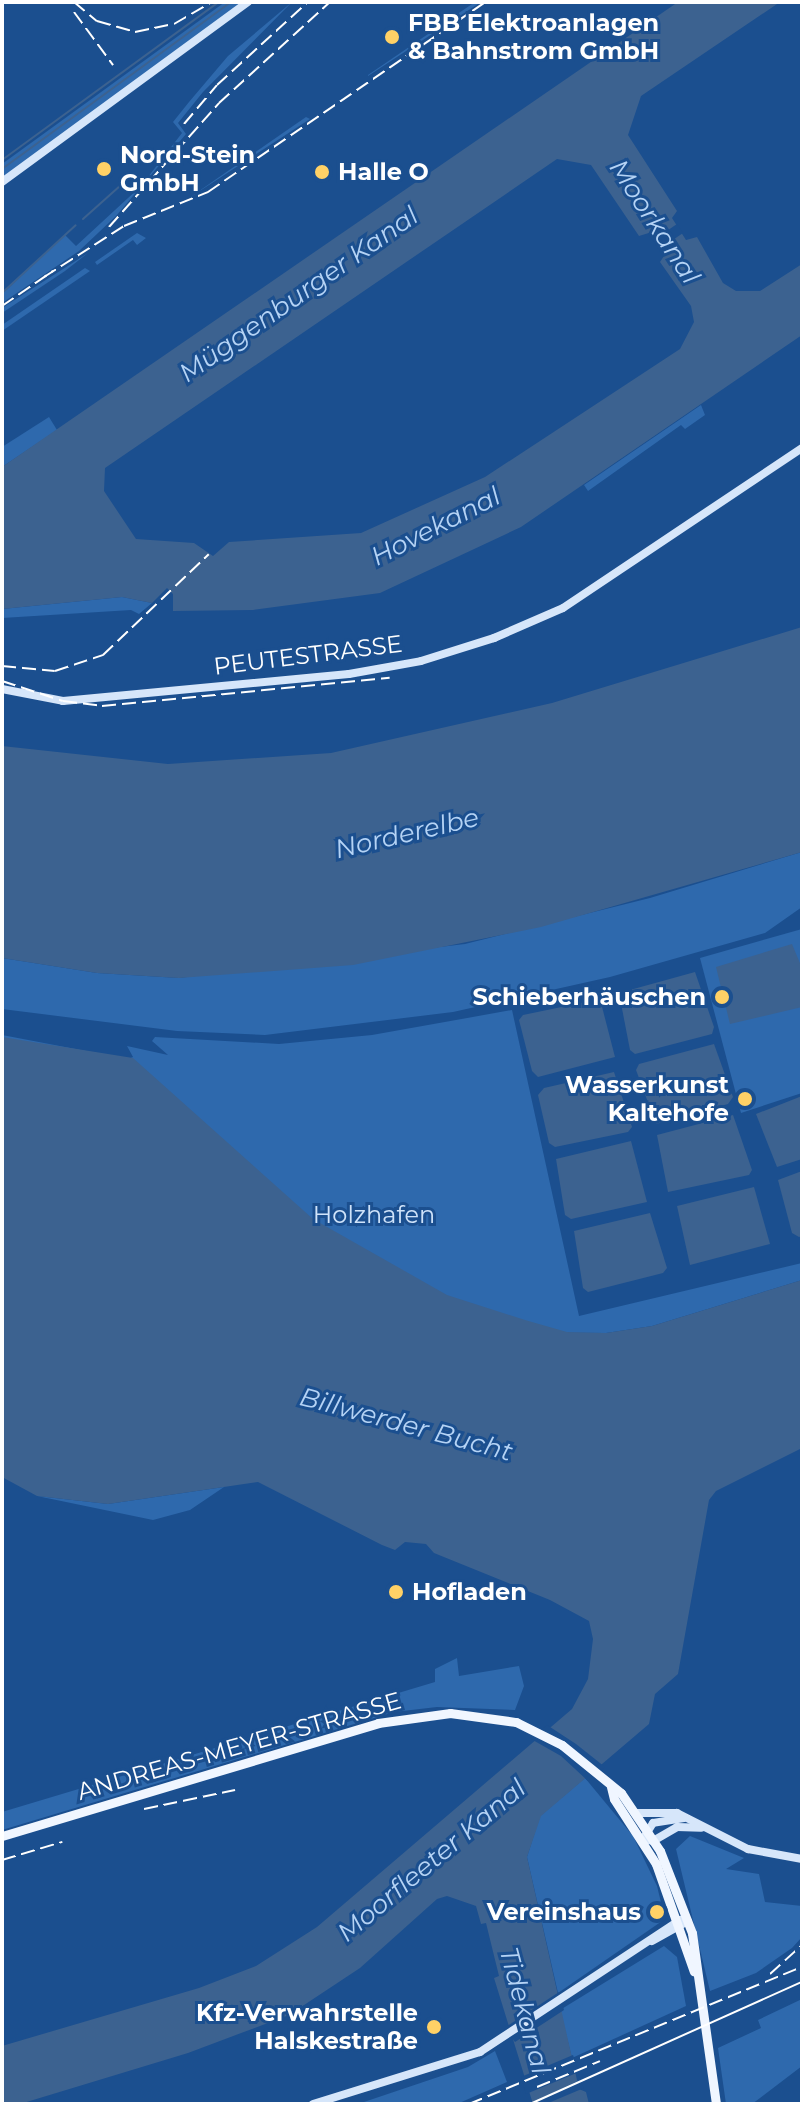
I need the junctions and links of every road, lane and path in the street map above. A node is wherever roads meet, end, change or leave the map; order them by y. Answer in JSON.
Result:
{"nodes":[{"id":1,"x":248,"y":2,"type":"edge"},
{"id":2,"x":2,"y":182,"type":"edge"},
{"id":3,"x":802,"y":448,"type":"edge"},
{"id":4,"x":2,"y":689,"type":"edge"},
{"id":5,"x":608,"y":1783,"type":"junction"},
{"id":6,"x":636,"y":1813,"type":"junction"},
{"id":7,"x":689,"y":1819,"type":"junction"},
{"id":8,"x":647,"y":1828,"type":"junction"},
{"id":9,"x":706,"y":1830,"type":"junction"},
{"id":10,"x":2,"y":1836,"type":"edge"},
{"id":11,"x":643,"y":1839,"type":"junction"},
{"id":12,"x":654,"y":1840,"type":"junction"},
{"id":13,"x":802,"y":1859,"type":"edge"},
{"id":14,"x":688,"y":1921,"type":"junction"},
{"id":15,"x":678,"y":1924,"type":"junction"},
{"id":16,"x":696,"y":1978,"type":"junction"},
{"id":17,"x":313,"y":2104,"type":"edge"},
{"id":18,"x":716,"y":2104,"type":"edge"}],
"edges":[{"from":1,"to":2,"type":"street"},
{"from":3,"to":4,"type":"street","name":"PEUTESTRASSE"},
{"from":5,"to":6,"type":"main road","name":"ANDREAS-MEYER-STRASSE"},
{"from":5,"to":10,"type":"main road","name":"ANDREAS-MEYER-STRASSE"},
{"from":5,"to":11,"type":"main road","name":"ANDREAS-MEYER-STRASSE"},
{"from":6,"to":7,"type":"street"},
{"from":6,"to":8,"type":"main road","name":"ANDREAS-MEYER-STRASSE"},
{"from":7,"to":8,"type":"street"},
{"from":7,"to":9,"type":"street"},
{"from":8,"to":11,"type":"street"},
{"from":8,"to":12,"type":"main road","name":"ANDREAS-MEYER-STRASSE"},
{"from":9,"to":12,"type":"street"},
{"from":9,"to":13,"type":"street"},
{"from":11,"to":12,"type":"street"},
{"from":11,"to":15,"type":"main road","name":"ANDREAS-MEYER-STRASSE"},
{"from":12,"to":14,"type":"main road","name":"ANDREAS-MEYER-STRASSE"},
{"from":14,"to":15,"type":"street"},
{"from":14,"to":16,"type":"main road","name":"ANDREAS-MEYER-STRASSE"},
{"from":15,"to":16,"type":"main road","name":"ANDREAS-MEYER-STRASSE"},
{"from":15,"to":17,"type":"street"},
{"from":16,"to":18,"type":"main road"}]}
